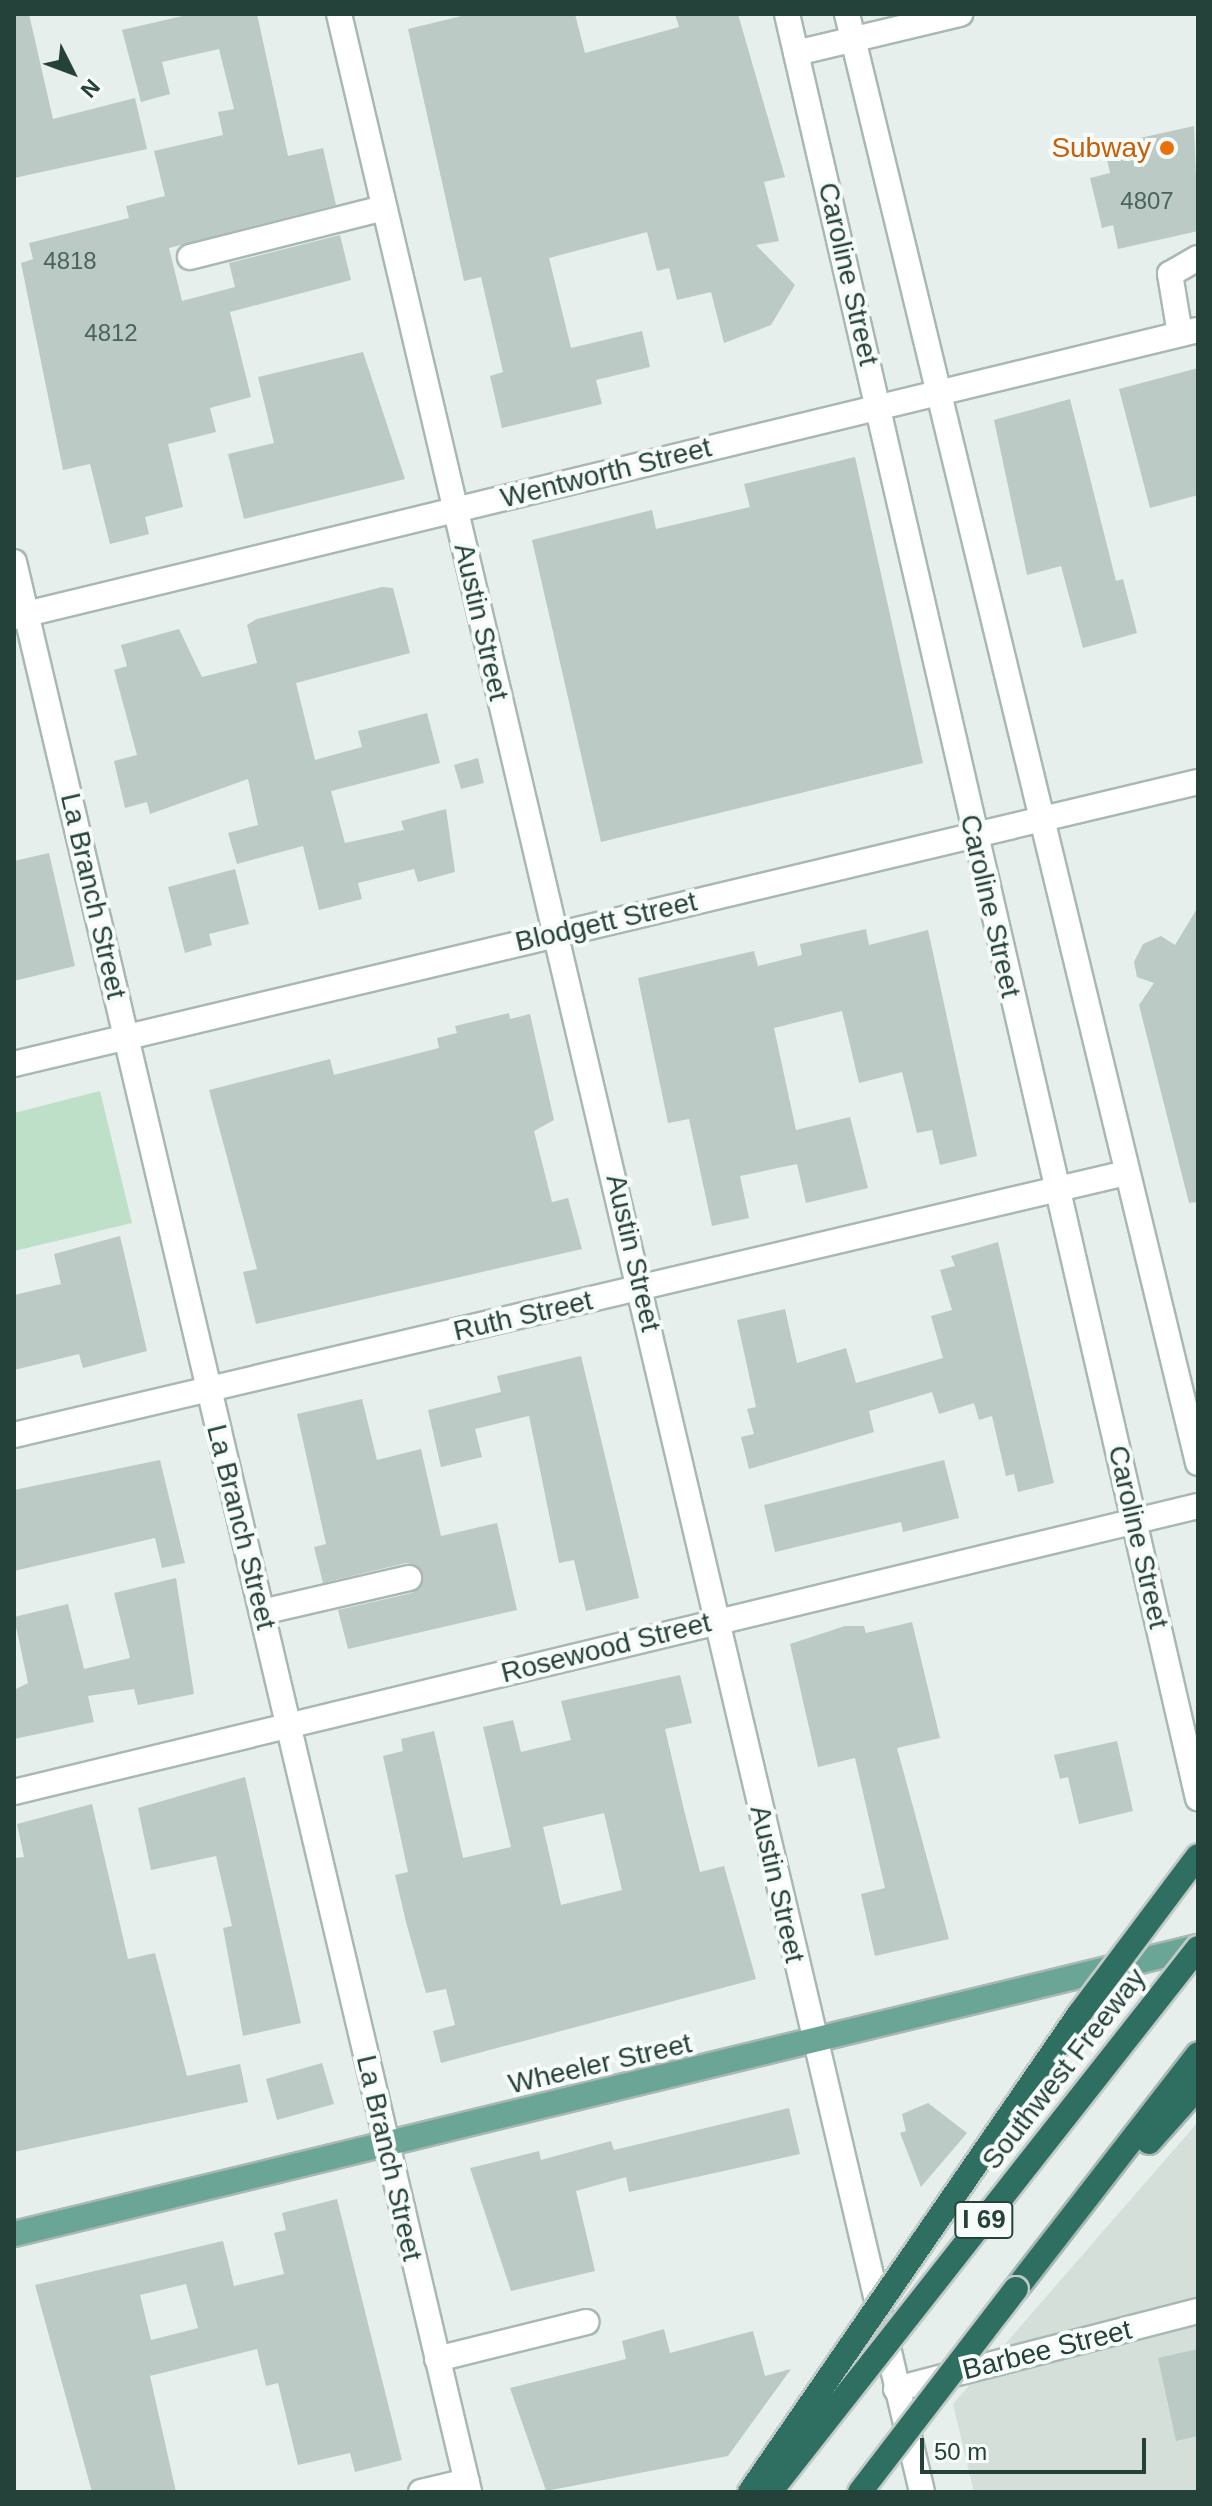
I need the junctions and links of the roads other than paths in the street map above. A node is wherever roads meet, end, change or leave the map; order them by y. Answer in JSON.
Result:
{"nodes":[{"id":1,"x":339,"y":14,"type":"edge"},
{"id":2,"x":787,"y":14,"type":"edge"},
{"id":3,"x":847,"y":14,"type":"edge"},
{"id":4,"x":960,"y":14,"type":"edge"},
{"id":5,"x":853,"y":39,"type":"junction"},
{"id":6,"x":796,"y":53,"type":"junction"},
{"id":7,"x":384,"y":208,"type":"junction"},
{"id":8,"x":190,"y":257,"type":"dead end"},
{"id":9,"x":1198,"y":258,"type":"edge"},
{"id":10,"x":1189,"y":332,"type":"edge"},
{"id":11,"x":933,"y":391,"type":"junction"},
{"id":12,"x":878,"y":405,"type":"junction"},
{"id":13,"x":455,"y":511,"type":"junction"},
{"id":14,"x":14,"y":562,"type":"edge"},
{"id":15,"x":20,"y":615,"type":"edge"},
{"id":16,"x":1198,"y":782,"type":"edge"},
{"id":17,"x":1040,"y":819,"type":"junction"},
{"id":18,"x":973,"y":837,"type":"junction"},
{"id":19,"x":554,"y":934,"type":"junction"},
{"id":20,"x":127,"y":1038,"type":"junction"},
{"id":21,"x":14,"y":1064,"type":"edge"},
{"id":22,"x":1126,"y":1173,"type":"junction"},
{"id":23,"x":1057,"y":1188,"type":"junction"},
{"id":24,"x":642,"y":1288,"type":"junction"},
{"id":25,"x":207,"y":1391,"type":"junction"},
{"id":26,"x":14,"y":1435,"type":"edge"},
{"id":27,"x":1198,"y":1463,"type":"edge"},
{"id":28,"x":1198,"y":1506,"type":"edge"},
{"id":29,"x":1135,"y":1520,"type":"junction"},
{"id":30,"x":409,"y":1578,"type":"dead end"},
{"id":31,"x":262,"y":1612,"type":"junction"},
{"id":32,"x":715,"y":1621,"type":"junction"},
{"id":33,"x":290,"y":1725,"type":"junction"},
{"id":34,"x":14,"y":1792,"type":"edge"},
{"id":35,"x":1198,"y":1798,"type":"edge"},
{"id":36,"x":1198,"y":1856,"type":"edge"},
{"id":37,"x":1198,"y":1947,"type":"edge"},
{"id":38,"x":815,"y":2044,"type":"junction"},
{"id":39,"x":1198,"y":2054,"type":"edge"},
{"id":40,"x":1198,"y":2087,"type":"edge"},
{"id":41,"x":385,"y":2146,"type":"junction"},
{"id":42,"x":14,"y":2234,"type":"edge"},
{"id":43,"x":1016,"y":2289,"type":"junction"},
{"id":44,"x":1198,"y":2311,"type":"edge"},
{"id":45,"x":586,"y":2322,"type":"dead end"},
{"id":46,"x":437,"y":2359,"type":"junction"},
{"id":47,"x":896,"y":2389,"type":"junction"},
{"id":48,"x":468,"y":2486,"type":"edge"},
{"id":49,"x":421,"y":2492,"type":"edge"},
{"id":50,"x":750,"y":2492,"type":"edge"},
{"id":51,"x":770,"y":2492,"type":"edge"},
{"id":52,"x":860,"y":2492,"type":"edge"},
{"id":53,"x":922,"y":2492,"type":"edge"}],
"edges":[{"from":1,"to":7,"type":"street","name":"Austin Street"},
{"from":2,"to":6,"type":"street","name":"Caroline Street"},
{"from":3,"to":5,"type":"street","name":"Caroline Street"},
{"from":4,"to":5,"type":"street"},
{"from":5,"to":6,"type":"street"},
{"from":5,"to":11,"type":"street","name":"Caroline Street"},
{"from":6,"to":12,"type":"street","name":"Caroline Street"},
{"from":7,"to":8,"type":"street"},
{"from":7,"to":13,"type":"street","name":"Austin Street"},
{"from":9,"to":10,"type":"street"},
{"from":10,"to":11,"type":"street","name":"Wentworth Street"},
{"from":11,"to":12,"type":"street","name":"Wentworth Street"},
{"from":11,"to":17,"type":"street","name":"Caroline Street"},
{"from":12,"to":13,"type":"street","name":"Wentworth Street"},
{"from":12,"to":18,"type":"street","name":"Caroline Street"},
{"from":13,"to":15,"type":"street","name":"Wentworth Street"},
{"from":13,"to":19,"type":"street","name":"Austin Street"},
{"from":14,"to":15,"type":"street","name":"La Branch Street"},
{"from":15,"to":20,"type":"street","name":"La Branch Street"},
{"from":16,"to":17,"type":"street","name":"Blodgett Street"},
{"from":17,"to":18,"type":"street","name":"Blodgett Street"},
{"from":17,"to":22,"type":"street","name":"Caroline Street"},
{"from":18,"to":19,"type":"street","name":"Blodgett Street"},
{"from":18,"to":23,"type":"street","name":"Caroline Street"},
{"from":19,"to":20,"type":"street","name":"Blodgett Street"},
{"from":19,"to":24,"type":"street","name":"Austin Street"},
{"from":20,"to":21,"type":"street","name":"Blodgett Street"},
{"from":20,"to":25,"type":"street","name":"La Branch Street"},
{"from":22,"to":23,"type":"street","name":"Ruth Street"},
{"from":22,"to":27,"type":"street","name":"Caroline Street"},
{"from":23,"to":24,"type":"street","name":"Ruth Street"},
{"from":23,"to":29,"type":"street","name":"Caroline Street"},
{"from":24,"to":25,"type":"street","name":"Ruth Street"},
{"from":24,"to":32,"type":"street","name":"Austin Street"},
{"from":25,"to":26,"type":"street","name":"Ruth Street"},
{"from":25,"to":31,"type":"street","name":"La Branch Street"},
{"from":28,"to":29,"type":"street","name":"Rosewood Street"},
{"from":29,"to":32,"type":"street","name":"Rosewood Street"},
{"from":29,"to":35,"type":"street","name":"Caroline Street"},
{"from":30,"to":31,"type":"street"},
{"from":31,"to":33,"type":"street","name":"La Branch Street"},
{"from":32,"to":33,"type":"street","name":"Rosewood Street"},
{"from":32,"to":38,"type":"street","name":"Austin Street"},
{"from":33,"to":34,"type":"street","name":"Rosewood Street"},
{"from":33,"to":41,"type":"street","name":"La Branch Street"},
{"from":36,"to":50,"type":"highway","bridge":true},
{"from":37,"to":38,"type":"main road","name":"Wheeler Street"},
{"from":37,"to":51,"type":"highway","name":"Southwest Freeway","number":"I 69","bridge":true},
{"from":38,"to":41,"type":"main road","name":"Wheeler Street"},
{"from":38,"to":47,"type":"street","name":"Austin Street"},
{"from":39,"to":43,"type":"highway","number":"I 69"},
{"from":40,"to":43,"type":"highway"},
{"from":41,"to":42,"type":"main road","name":"Wheeler Street"},
{"from":41,"to":46,"type":"street","name":"La Branch Street"},
{"from":43,"to":52,"type":"highway","number":"I 69","bridge":true},
{"from":44,"to":47,"type":"street","name":"Barbee Street"},
{"from":45,"to":46,"type":"street"},
{"from":46,"to":48,"type":"street","name":"La Branch Street"},
{"from":47,"to":53,"type":"street","name":"Austin Street"},
{"from":48,"to":49,"type":"street"}]}
